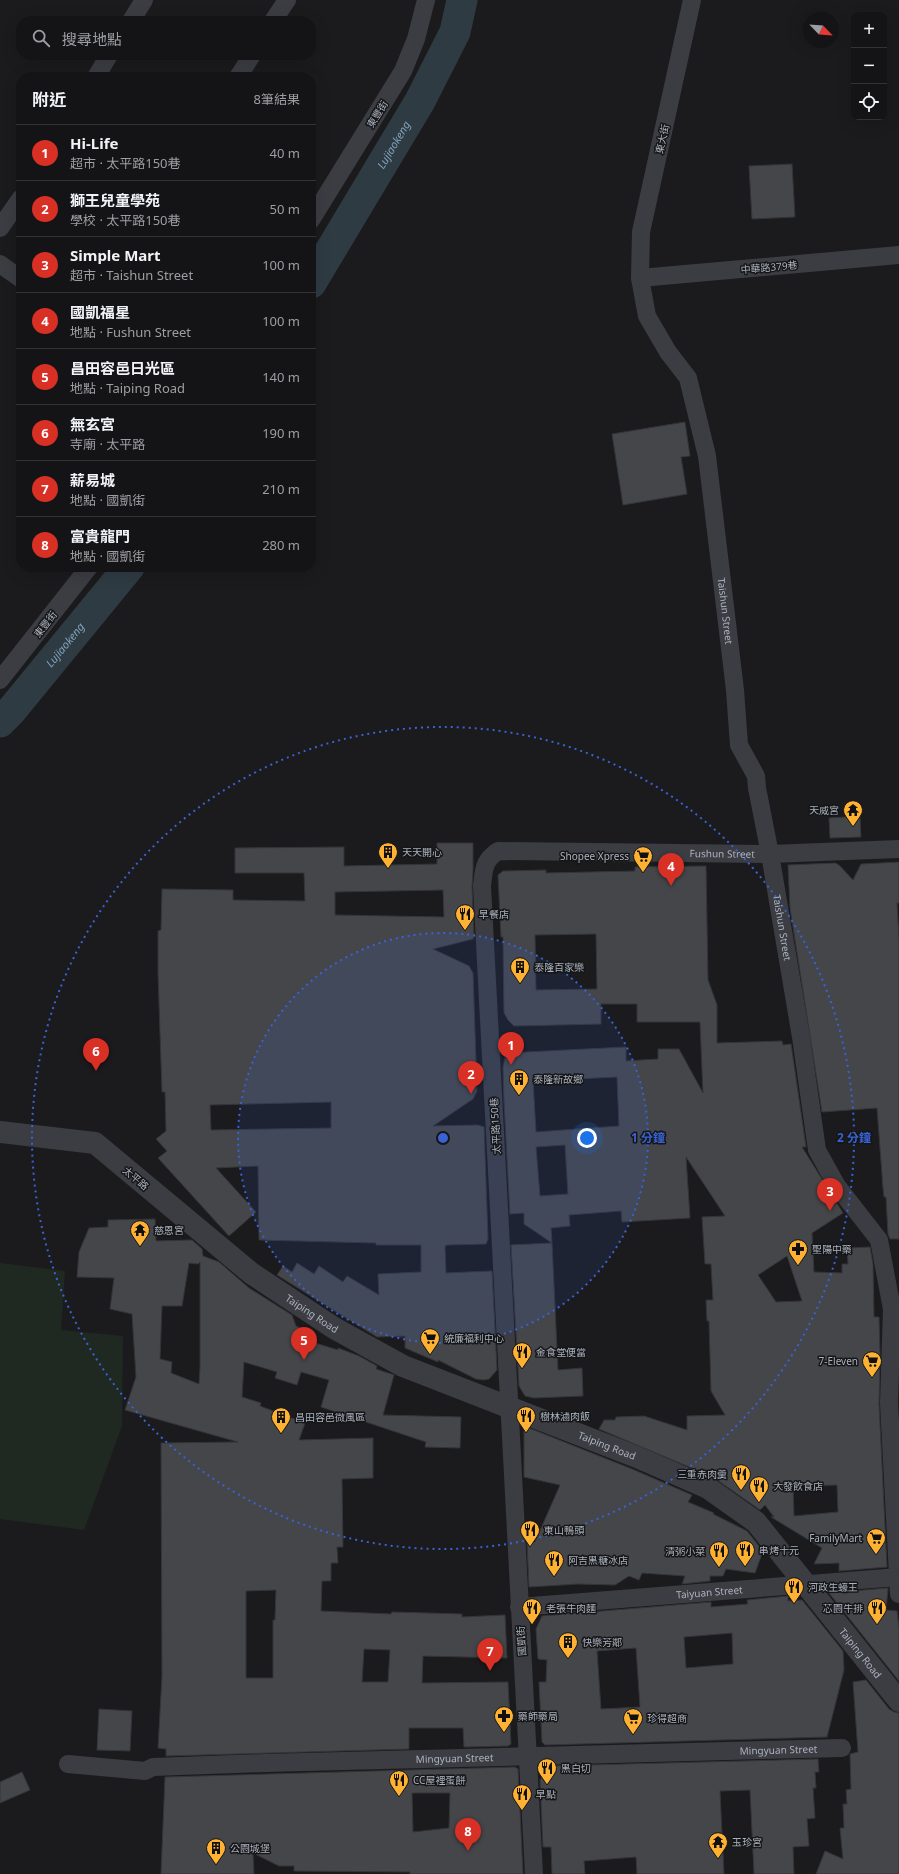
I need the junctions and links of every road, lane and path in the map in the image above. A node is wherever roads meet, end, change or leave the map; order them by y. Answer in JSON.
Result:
{"nodes":[{"id":1,"x":144,"y":0,"type":"edge"},
{"id":2,"x":287,"y":0,"type":"edge"},
{"id":3,"x":426,"y":0,"type":"edge"},
{"id":4,"x":692,"y":0,"type":"edge"},
{"id":5,"x":134,"y":16,"type":"edge"},
{"id":6,"x":276,"y":16,"type":"edge"},
{"id":7,"x":107,"y":60,"type":"edge"},
{"id":8,"x":249,"y":60,"type":"edge"},
{"id":9,"x":99,"y":72,"type":"edge"},
{"id":10,"x":241,"y":72,"type":"edge"},
{"id":11,"x":16,"y":205,"type":"edge"},
{"id":12,"x":316,"y":212,"type":"edge"},
{"id":13,"x":0,"y":228,"type":"edge"},
{"id":14,"x":899,"y":255,"type":"edge"},
{"id":15,"x":0,"y":264,"type":"edge"},
{"id":16,"x":16,"y":275,"type":"edge"},
{"id":17,"x":640,"y":278,"type":"junction"},
{"id":18,"x":85,"y":572,"type":"edge"},
{"id":19,"x":0,"y":680,"type":"edge"},
{"id":20,"x":899,"y":850,"type":"edge"},
{"id":21,"x":498,"y":851,"type":"joint"},
{"id":22,"x":770,"y":854,"type":"junction"},
{"id":23,"x":0,"y":1132,"type":"edge"},
{"id":24,"x":509,"y":1407,"type":"junction"},
{"id":25,"x":898,"y":1583,"type":"edge"},
{"id":26,"x":806,"y":1584,"type":"junction"},
{"id":27,"x":519,"y":1607,"type":"junction"},
{"id":28,"x":899,"y":1701,"type":"edge"},
{"id":29,"x":842,"y":1748,"type":"dead end"},
{"id":30,"x":528,"y":1757,"type":"junction"},
{"id":31,"x":68,"y":1764,"type":"dead end"},
{"id":32,"x":534,"y":1874,"type":"edge"}],
"edges":[{"from":1,"to":5,"type":"street"},
{"from":2,"to":6,"type":"street"},
{"from":3,"to":12,"type":"street","name":"東豐街"},
{"from":4,"to":17,"type":"street","name":"東大街"},
{"from":7,"to":9,"type":"street"},
{"from":8,"to":10,"type":"street"},
{"from":11,"to":13,"type":"street"},
{"from":14,"to":17,"type":"street","name":"中華路379巷"},
{"from":15,"to":16,"type":"street"},
{"from":17,"to":22,"type":"street","name":"Taishun Street"},
{"from":18,"to":19,"type":"street","name":"東豐街"},
{"from":20,"to":22,"type":"street","name":"Fushun Street"},
{"from":21,"to":22,"type":"street","name":"Fushun Street"},
{"from":21,"to":24,"type":"street","name":"太平路150巷"},
{"from":22,"to":25,"type":"street","name":"Taishun Street"},
{"from":23,"to":24,"type":"street","name":"太平路"},
{"from":24,"to":26,"type":"street","name":"Taiping Road"},
{"from":24,"to":27,"type":"street","name":"國凱街"},
{"from":25,"to":26,"type":"street","name":"Taiyuan Street"},
{"from":26,"to":27,"type":"street","name":"Taiyuan Street"},
{"from":26,"to":28,"type":"street","name":"Taiping Road"},
{"from":27,"to":30,"type":"street","name":"國凱街"},
{"from":29,"to":30,"type":"street","name":"Mingyuan Street"},
{"from":30,"to":31,"type":"street","name":"Mingyuan Street"},
{"from":30,"to":32,"type":"street","name":"國凱街"}]}
